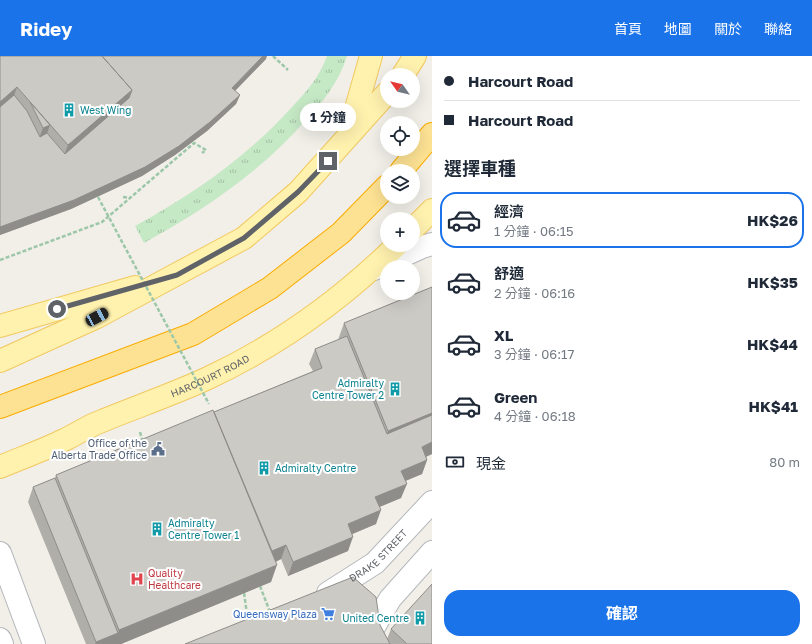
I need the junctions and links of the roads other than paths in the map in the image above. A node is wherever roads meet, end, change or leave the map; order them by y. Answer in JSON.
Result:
{"nodes":[{"id":1,"x":371,"y":56,"type":"edge"},
{"id":2,"x":416,"y":56,"type":"edge"},
{"id":3,"x":407,"y":68,"type":"edge"},
{"id":4,"x":380,"y":102,"type":"edge"},
{"id":5,"x":432,"y":134,"type":"edge"},
{"id":6,"x":347,"y":140,"type":"junction"},
{"id":7,"x":407,"y":164,"type":"edge"},
{"id":8,"x":380,"y":193,"type":"edge"},
{"id":9,"x":432,"y":210,"type":"edge"},
{"id":10,"x":420,"y":222,"type":"edge"},
{"id":11,"x":432,"y":244,"type":"edge"},
{"id":12,"x":390,"y":252,"type":"edge"},
{"id":13,"x":372,"y":270,"type":"junction"},
{"id":14,"x":177,"y":275,"type":"junction"},
{"id":15,"x":0,"y":326,"type":"edge"},
{"id":16,"x":1,"y":361,"type":"edge"},
{"id":17,"x":2,"y":407,"type":"edge"},
{"id":18,"x":0,"y":467,"type":"edge"},
{"id":19,"x":432,"y":502,"type":"edge"},
{"id":20,"x":432,"y":552,"type":"edge"},
{"id":21,"x":0,"y":553,"type":"edge"},
{"id":22,"x":308,"y":602,"type":"edge"},
{"id":23,"x":374,"y":628,"type":"edge"},
{"id":24,"x":0,"y":638,"type":"edge"},
{"id":25,"x":2,"y":644,"type":"edge"},
{"id":26,"x":34,"y":644,"type":"edge"}],
"edges":[{"from":1,"to":6,"type":"main road"},
{"from":2,"to":3,"type":"main road"},
{"from":4,"to":6,"type":"main road"},
{"from":5,"to":7,"type":"highway"},
{"from":6,"to":14,"type":"main road"},
{"from":8,"to":17,"type":"highway"},
{"from":9,"to":10,"type":"main road"},
{"from":11,"to":13,"type":"street"},
{"from":12,"to":13,"type":"main road","name":"HARCOURT ROAD"},
{"from":13,"to":18,"type":"main road","name":"HARCOURT ROAD"},
{"from":14,"to":15,"type":"main road"},
{"from":14,"to":16,"type":"main road"},
{"from":19,"to":22,"type":"street","name":"DRAKE STREET"},
{"from":20,"to":23,"type":"street"},
{"from":21,"to":26,"type":"street"},
{"from":24,"to":25,"type":"street"}]}
